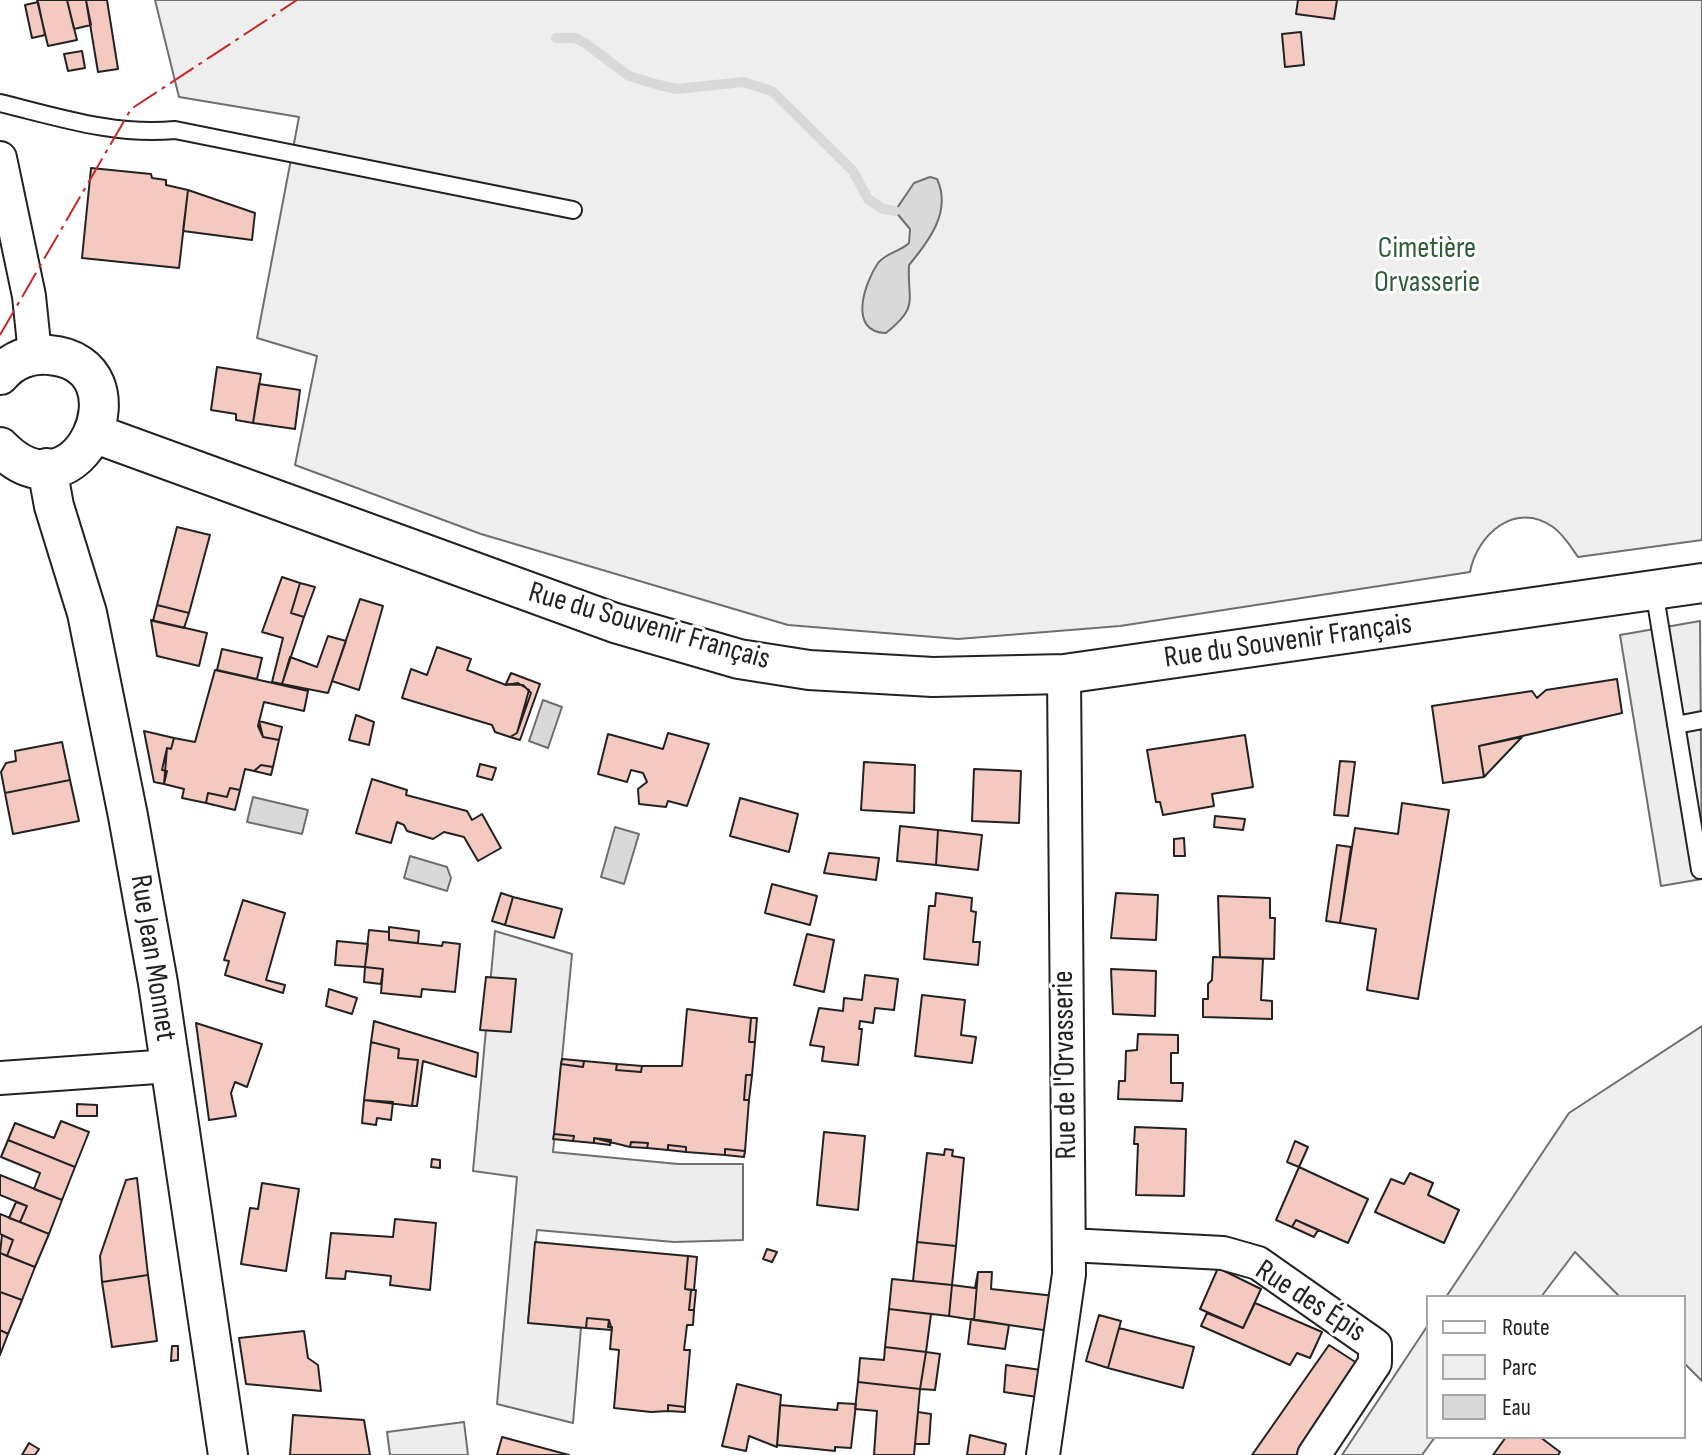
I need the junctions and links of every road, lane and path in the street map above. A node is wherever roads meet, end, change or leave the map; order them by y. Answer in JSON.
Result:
{"nodes":[{"id":1,"x":0,"y":103,"type":"edge"},
{"id":2,"x":0,"y":158,"type":"edge"},
{"id":3,"x":573,"y":210,"type":"dead end"},
{"id":4,"x":11,"y":364,"type":"edge"},
{"id":5,"x":96,"y":434,"type":"junction"},
{"id":6,"x":0,"y":447,"type":"edge"},
{"id":7,"x":47,"y":468,"type":"junction"},
{"id":8,"x":1702,"y":583,"type":"edge"},
{"id":9,"x":1654,"y":590,"type":"junction"},
{"id":10,"x":1064,"y":674,"type":"junction"},
{"id":11,"x":1702,"y":720,"type":"edge"},
{"id":12,"x":1676,"y":725,"type":"junction"},
{"id":13,"x":1700,"y":870,"type":"edge"},
{"id":14,"x":170,"y":1066,"type":"junction"},
{"id":15,"x":0,"y":1078,"type":"edge"},
{"id":16,"x":1069,"y":1245,"type":"junction"},
{"id":17,"x":228,"y":1455,"type":"edge"},
{"id":18,"x":1043,"y":1455,"type":"edge"},
{"id":19,"x":1314,"y":1455,"type":"edge"}],
"edges":[{"from":1,"to":3,"type":"lane"},
{"from":2,"to":4,"type":"street"},
{"from":4,"to":5,"type":"street"},
{"from":5,"to":7,"type":"street"},
{"from":5,"to":10,"type":"street","name":"Rue du Souvenir Français"},
{"from":6,"to":7,"type":"street"},
{"from":7,"to":14,"type":"street","name":"Rue Jean Monnet"},
{"from":8,"to":9,"type":"street","name":"Rue du Souvenir Français"},
{"from":9,"to":10,"type":"street","name":"Rue du Souvenir Français"},
{"from":9,"to":12,"type":"lane"},
{"from":10,"to":16,"type":"street","name":"Rue de l'Orvasserie"},
{"from":11,"to":12,"type":"lane"},
{"from":12,"to":13,"type":"lane"},
{"from":14,"to":15,"type":"street"},
{"from":14,"to":17,"type":"street","name":"Rue Jean Monnet"},
{"from":16,"to":18,"type":"street","name":"Rue de l'Orvasserie"},
{"from":16,"to":19,"type":"street","name":"Rue des Épis"}]}
